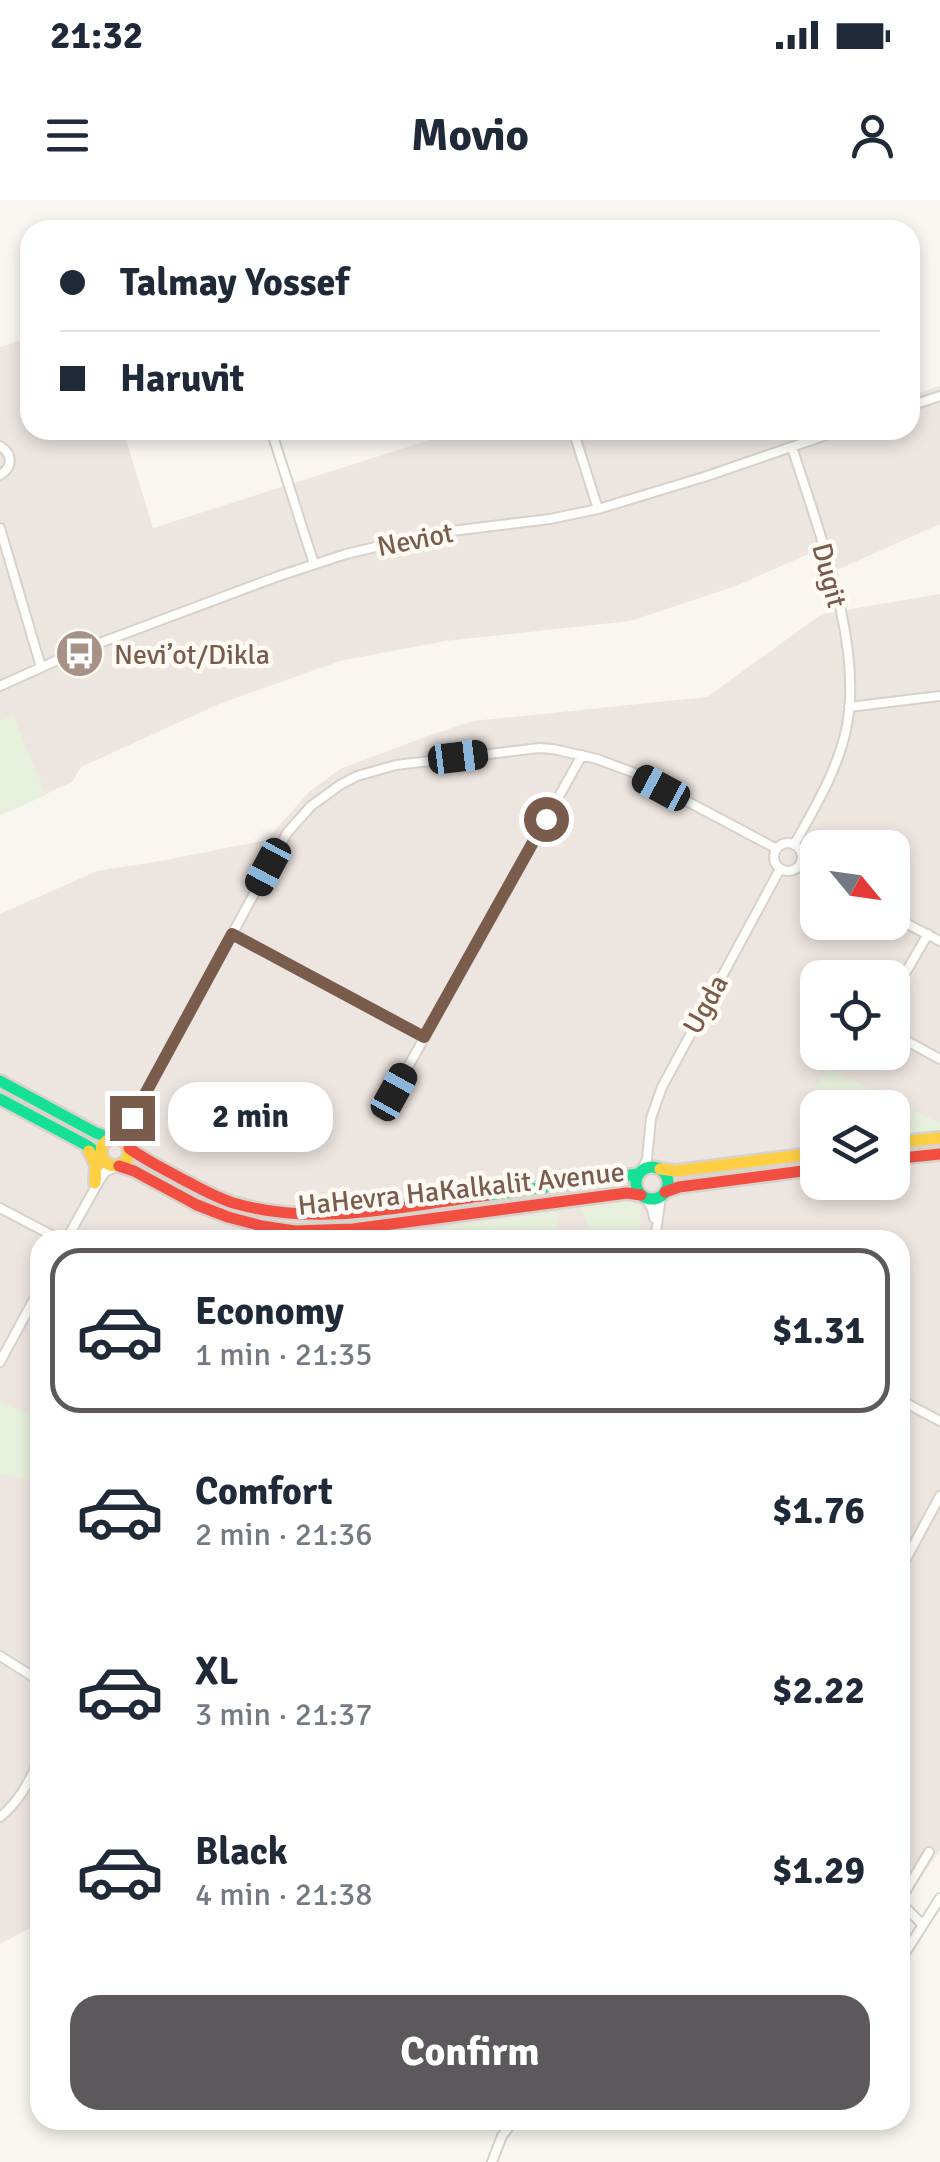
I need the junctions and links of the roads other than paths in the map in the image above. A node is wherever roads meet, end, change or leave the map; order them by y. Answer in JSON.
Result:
{"nodes":[{"id":1,"x":274,"y":440,"type":"edge"},
{"id":2,"x":576,"y":440,"type":"edge"},
{"id":3,"x":812,"y":440,"type":"edge"},
{"id":4,"x":0,"y":446,"type":"edge"},
{"id":5,"x":792,"y":447,"type":"junction"},
{"id":6,"x":1,"y":475,"type":"edge"},
{"id":7,"x":598,"y":509,"type":"junction"},
{"id":8,"x":0,"y":528,"type":"edge"},
{"id":9,"x":314,"y":564,"type":"junction"},
{"id":10,"x":41,"y":667,"type":"junction"},
{"id":11,"x":0,"y":686,"type":"edge"},
{"id":12,"x":940,"y":696,"type":"edge"},
{"id":13,"x":849,"y":707,"type":"junction"},
{"id":14,"x":582,"y":755,"type":"junction"},
{"id":15,"x":794,"y":845,"type":"junction"},
{"id":16,"x":777,"y":849,"type":"junction"},
{"id":17,"x":800,"y":852,"type":"edge"},
{"id":18,"x":800,"y":866,"type":"edge"},
{"id":19,"x":780,"y":869,"type":"junction"},
{"id":20,"x":910,"y":925,"type":"edge"},
{"id":21,"x":232,"y":934,"type":"junction"},
{"id":22,"x":928,"y":934,"type":"junction"},
{"id":23,"x":940,"y":941,"type":"edge"},
{"id":24,"x":910,"y":965,"type":"edge"},
{"id":25,"x":424,"y":1037,"type":"junction"},
{"id":26,"x":910,"y":1043,"type":"edge"},
{"id":27,"x":940,"y":1059,"type":"edge"},
{"id":28,"x":0,"y":1081,"type":"edge"},
{"id":29,"x":394,"y":1092,"type":"dead end"},
{"id":30,"x":0,"y":1099,"type":"edge"},
{"id":31,"x":132,"y":1118,"type":"junction"},
{"id":32,"x":113,"y":1138,"type":"junction"},
{"id":33,"x":940,"y":1138,"type":"edge"},
{"id":34,"x":78,"y":1141,"type":"junction"},
{"id":35,"x":910,"y":1142,"type":"edge"},
{"id":36,"x":129,"y":1147,"type":"junction"},
{"id":37,"x":940,"y":1154,"type":"edge"},
{"id":38,"x":800,"y":1155,"type":"edge"},
{"id":39,"x":910,"y":1157,"type":"edge"},
{"id":40,"x":102,"y":1158,"type":"junction"},
{"id":41,"x":118,"y":1166,"type":"junction"},
{"id":42,"x":649,"y":1170,"type":"junction"},
{"id":43,"x":800,"y":1171,"type":"edge"},
{"id":44,"x":94,"y":1187,"type":"junction"},
{"id":45,"x":663,"y":1194,"type":"junction"},
{"id":46,"x":643,"y":1197,"type":"junction"},
{"id":47,"x":0,"y":1208,"type":"edge"},
{"id":48,"x":43,"y":1230,"type":"edge"},
{"id":49,"x":69,"y":1230,"type":"edge"},
{"id":50,"x":288,"y":1230,"type":"edge"},
{"id":51,"x":324,"y":1230,"type":"edge"},
{"id":52,"x":655,"y":1230,"type":"edge"},
{"id":53,"x":657,"y":1230,"type":"edge"},
{"id":54,"x":30,"y":1306,"type":"edge"},
{"id":55,"x":0,"y":1362,"type":"edge"},
{"id":56,"x":910,"y":1406,"type":"edge"},
{"id":57,"x":940,"y":1422,"type":"edge"},
{"id":58,"x":940,"y":1496,"type":"edge"},
{"id":59,"x":910,"y":1552,"type":"edge"},
{"id":60,"x":0,"y":1656,"type":"edge"},
{"id":61,"x":30,"y":1675,"type":"edge"},
{"id":62,"x":30,"y":1778,"type":"edge"},
{"id":63,"x":0,"y":1817,"type":"edge"},
{"id":64,"x":929,"y":1852,"type":"dead end"},
{"id":65,"x":910,"y":1885,"type":"edge"},
{"id":66,"x":940,"y":1898,"type":"edge"},
{"id":67,"x":910,"y":1913,"type":"edge"},
{"id":68,"x":922,"y":1926,"type":"junction"},
{"id":69,"x":910,"y":1945,"type":"edge"},
{"id":70,"x":506,"y":2130,"type":"edge"},
{"id":71,"x":492,"y":2162,"type":"edge"}],
"edges":[{"from":1,"to":9,"type":"street"},
{"from":2,"to":7,"type":"street"},
{"from":3,"to":5,"type":"street","name":"Neviot"},
{"from":4,"to":6,"type":"street"},
{"from":5,"to":7,"type":"street","name":"Neviot"},
{"from":5,"to":13,"type":"street","name":"Dugit"},
{"from":7,"to":9,"type":"street","name":"Neviot"},
{"from":8,"to":10,"type":"street"},
{"from":9,"to":10,"type":"street","name":"Neviot"},
{"from":10,"to":11,"type":"street","name":"Neviot"},
{"from":12,"to":13,"type":"street"},
{"from":13,"to":15,"type":"street"},
{"from":14,"to":16,"type":"street"},
{"from":14,"to":21,"type":"street"},
{"from":14,"to":25,"type":"street"},
{"from":15,"to":16,"type":"street"},
{"from":15,"to":17,"type":"street"},
{"from":16,"to":19,"type":"street"},
{"from":18,"to":19,"type":"street"},
{"from":19,"to":42,"type":"street","name":"Ugda"},
{"from":20,"to":22,"type":"street"},
{"from":21,"to":25,"type":"street"},
{"from":21,"to":31,"type":"street"},
{"from":22,"to":23,"type":"street"},
{"from":22,"to":24,"type":"street"},
{"from":25,"to":29,"type":"street"},
{"from":26,"to":27,"type":"street"},
{"from":28,"to":32,"type":"main road"},
{"from":30,"to":34,"type":"main road"},
{"from":31,"to":32,"type":"street"},
{"from":31,"to":36,"type":"street"},
{"from":32,"to":36,"type":"main road"},
{"from":32,"to":40,"type":"main road"},
{"from":33,"to":35,"type":"main road"},
{"from":34,"to":40,"type":"main road"},
{"from":34,"to":44,"type":"main road"},
{"from":36,"to":41,"type":"main road"},
{"from":36,"to":42,"type":"main road","name":"HaHevra HaKalkalit Avenue"},
{"from":37,"to":39,"type":"main road"},
{"from":38,"to":42,"type":"main road","name":"HaHevra HaKalkalit Avenue"},
{"from":40,"to":41,"type":"main road"},
{"from":40,"to":44,"type":"street"},
{"from":41,"to":44,"type":"street"},
{"from":41,"to":50,"type":"main road","name":"HaHevra HaKalkalit Avenue"},
{"from":42,"to":45,"type":"main road"},
{"from":42,"to":46,"type":"main road"},
{"from":43,"to":45,"type":"main road","name":"HaHevra HaKalkalit Avenue"},
{"from":44,"to":49,"type":"street"},
{"from":45,"to":46,"type":"main road"},
{"from":45,"to":53,"type":"street"},
{"from":46,"to":51,"type":"main road","name":"HaHevra HaKalkalit Avenue"},
{"from":46,"to":52,"type":"street"},
{"from":47,"to":48,"type":"street"},
{"from":54,"to":55,"type":"street"},
{"from":56,"to":57,"type":"street"},
{"from":58,"to":59,"type":"street"},
{"from":60,"to":61,"type":"street"},
{"from":62,"to":63,"type":"street"},
{"from":64,"to":65,"type":"street"},
{"from":66,"to":68,"type":"street"},
{"from":67,"to":68,"type":"street"},
{"from":68,"to":69,"type":"street"},
{"from":70,"to":71,"type":"street"}]}
